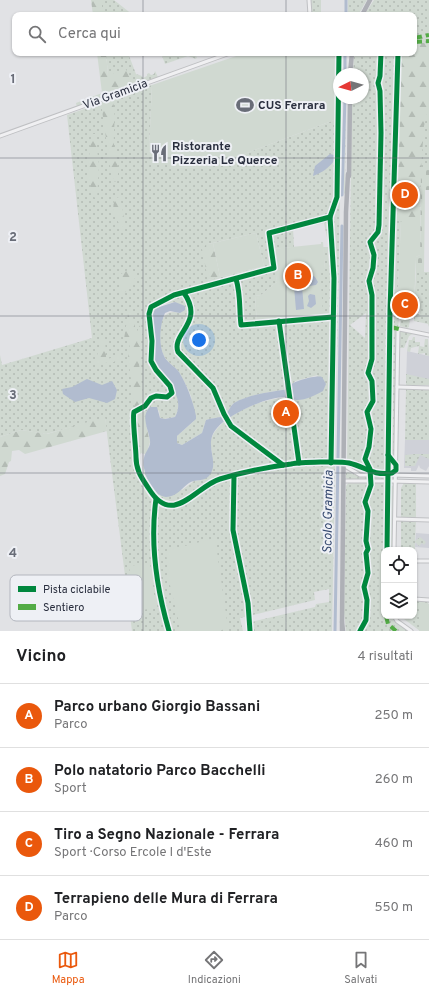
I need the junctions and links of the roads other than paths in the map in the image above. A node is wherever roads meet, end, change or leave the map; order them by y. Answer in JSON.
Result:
{"nodes":[{"id":1,"x":310,"y":0,"type":"edge"},
{"id":2,"x":370,"y":0,"type":"edge"},
{"id":3,"x":310,"y":12,"type":"edge"},
{"id":4,"x":364,"y":12,"type":"edge"},
{"id":5,"x":222,"y":56,"type":"edge"},
{"id":6,"x":352,"y":56,"type":"edge"},
{"id":7,"x":351,"y":68,"type":"edge"},
{"id":8,"x":350,"y":104,"type":"edge"},
{"id":9,"x":0,"y":136,"type":"edge"},
{"id":10,"x":429,"y":334,"type":"edge"},
{"id":11,"x":396,"y":387,"type":"junction"},
{"id":12,"x":429,"y":388,"type":"edge"},
{"id":13,"x":344,"y":469,"type":"junction"},
{"id":14,"x":384,"y":475,"type":"dead end"},
{"id":15,"x":391,"y":475,"type":"dead end"},
{"id":16,"x":396,"y":475,"type":"junction"},
{"id":17,"x":424,"y":476,"type":"junction"},
{"id":18,"x":429,"y":476,"type":"edge"},
{"id":19,"x":343,"y":481,"type":"junction"},
{"id":20,"x":384,"y":481,"type":"dead end"},
{"id":21,"x":391,"y":481,"type":"dead end"},
{"id":22,"x":396,"y":481,"type":"junction"},
{"id":23,"x":424,"y":482,"type":"junction"},
{"id":24,"x":429,"y":482,"type":"edge"},
{"id":25,"x":395,"y":519,"type":"junction"},
{"id":26,"x":429,"y":520,"type":"edge"},
{"id":27,"x":394,"y":547,"type":"edge"},
{"id":28,"x":417,"y":561,"type":"edge"},
{"id":29,"x":429,"y":562,"type":"edge"},
{"id":30,"x":417,"y":600,"type":"edge"},
{"id":31,"x":429,"y":600,"type":"edge"},
{"id":32,"x":396,"y":619,"type":"edge"},
{"id":33,"x":342,"y":631,"type":"edge"},
{"id":34,"x":411,"y":631,"type":"edge"}],
"edges":[{"from":1,"to":3,"type":"street"},
{"from":2,"to":4,"type":"main road"},
{"from":5,"to":9,"type":"street","name":"Via Gramicia"},
{"from":6,"to":7,"type":"main road"},
{"from":8,"to":13,"type":"main road"},
{"from":10,"to":11,"type":"street"},
{"from":11,"to":12,"type":"street"},
{"from":11,"to":16,"type":"street"},
{"from":13,"to":14,"type":"street"},
{"from":13,"to":19,"type":"main road"},
{"from":15,"to":16,"type":"street"},
{"from":16,"to":17,"type":"street"},
{"from":16,"to":22,"type":"street"},
{"from":17,"to":18,"type":"street"},
{"from":17,"to":23,"type":"street"},
{"from":19,"to":20,"type":"street"},
{"from":19,"to":33,"type":"main road"},
{"from":21,"to":22,"type":"street"},
{"from":22,"to":23,"type":"street"},
{"from":22,"to":25,"type":"street"},
{"from":23,"to":24,"type":"street"},
{"from":25,"to":26,"type":"street"},
{"from":25,"to":27,"type":"street"},
{"from":28,"to":29,"type":"street"},
{"from":30,"to":31,"type":"street"},
{"from":32,"to":34,"type":"street"}]}
